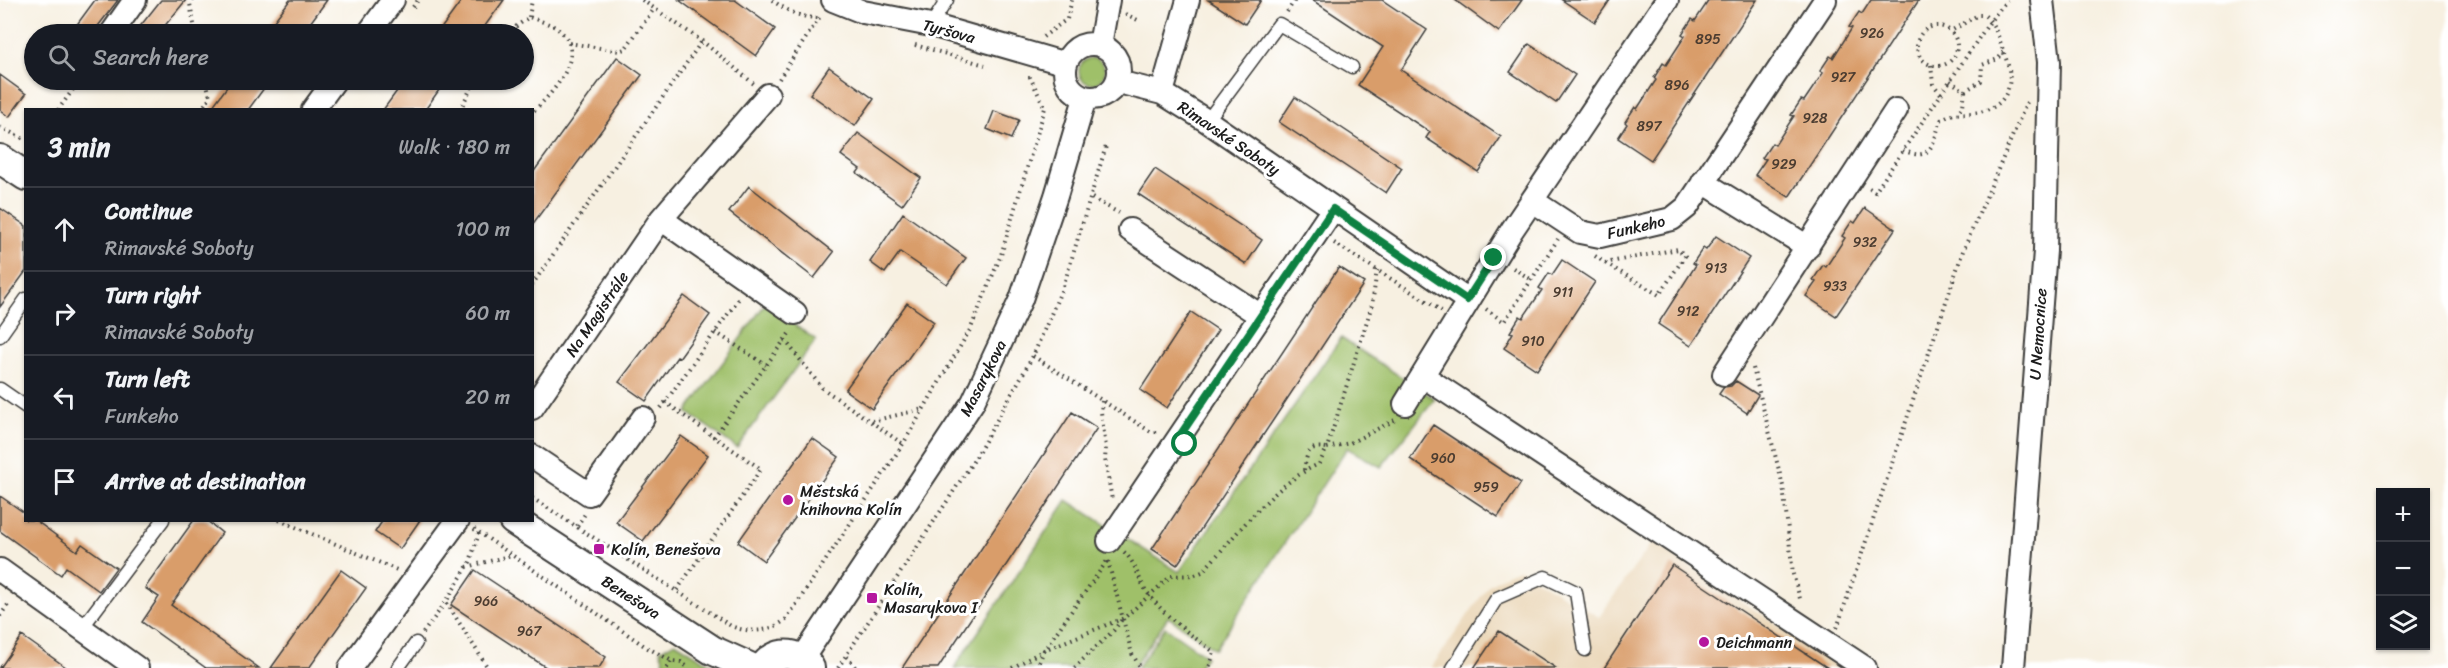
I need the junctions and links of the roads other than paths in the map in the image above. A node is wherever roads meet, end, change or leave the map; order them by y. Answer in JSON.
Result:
{"nodes":[{"id":1,"x":135,"y":0,"type":"edge"},
{"id":2,"x":393,"y":0,"type":"edge"},
{"id":3,"x":833,"y":0,"type":"edge"},
{"id":4,"x":947,"y":0,"type":"edge"},
{"id":5,"x":1108,"y":0,"type":"edge"},
{"id":6,"x":1188,"y":0,"type":"edge"},
{"id":7,"x":1667,"y":0,"type":"edge"},
{"id":8,"x":1825,"y":0,"type":"edge"},
{"id":9,"x":2042,"y":0,"type":"edge"},
{"id":10,"x":118,"y":24,"type":"edge"},
{"id":11,"x":375,"y":24,"type":"edge"},
{"id":12,"x":931,"y":25,"type":"junction"},
{"id":13,"x":1100,"y":45,"type":"junction"},
{"id":14,"x":1066,"y":64,"type":"junction"},
{"id":15,"x":1352,"y":67,"type":"dead end"},
{"id":16,"x":1118,"y":82,"type":"junction"},
{"id":17,"x":328,"y":90,"type":"edge"},
{"id":18,"x":1162,"y":93,"type":"junction"},
{"id":19,"x":768,"y":95,"type":"road end"},
{"id":20,"x":1085,"y":98,"type":"junction"},
{"id":21,"x":314,"y":108,"type":"edge"},
{"id":22,"x":1896,"y":110,"type":"dead end"},
{"id":23,"x":1207,"y":121,"type":"junction"},
{"id":24,"x":0,"y":159,"type":"edge"},
{"id":25,"x":24,"y":175,"type":"edge"},
{"id":26,"x":1703,"y":182,"type":"junction"},
{"id":27,"x":1533,"y":201,"type":"junction"},
{"id":28,"x":1333,"y":209,"type":"junction"},
{"id":29,"x":661,"y":219,"type":"junction"},
{"id":30,"x":1130,"y":230,"type":"road end"},
{"id":31,"x":1808,"y":247,"type":"junction"},
{"id":32,"x":24,"y":302,"type":"edge"},
{"id":33,"x":1474,"y":303,"type":"junction"},
{"id":34,"x":795,"y":313,"type":"road end"},
{"id":35,"x":1261,"y":316,"type":"junction"},
{"id":36,"x":0,"y":336,"type":"edge"},
{"id":37,"x":1724,"y":374,"type":"dead end"},
{"id":38,"x":1424,"y":376,"type":"junction"},
{"id":39,"x":0,"y":389,"type":"edge"},
{"id":40,"x":1405,"y":404,"type":"road end"},
{"id":41,"x":534,"y":405,"type":"edge"},
{"id":42,"x":24,"y":406,"type":"edge"},
{"id":43,"x":651,"y":415,"type":"road end"},
{"id":44,"x":534,"y":457,"type":"edge"},
{"id":45,"x":162,"y":522,"type":"edge"},
{"id":46,"x":516,"y":522,"type":"edge"},
{"id":47,"x":464,"y":524,"type":"edge"},
{"id":48,"x":1112,"y":549,"type":"road end"},
{"id":49,"x":0,"y":570,"type":"edge"},
{"id":50,"x":82,"y":628,"type":"junction"},
{"id":51,"x":416,"y":643,"type":"road end"},
{"id":52,"x":1585,"y":650,"type":"dead end"},
{"id":53,"x":806,"y":663,"type":"edge"},
{"id":54,"x":1858,"y":667,"type":"edge"},
{"id":55,"x":137,"y":668,"type":"edge"},
{"id":56,"x":350,"y":668,"type":"edge"},
{"id":57,"x":398,"y":668,"type":"edge"},
{"id":58,"x":752,"y":668,"type":"edge"},
{"id":59,"x":763,"y":668,"type":"edge"},
{"id":60,"x":1453,"y":668,"type":"edge"},
{"id":61,"x":2013,"y":668,"type":"edge"}],
"edges":[{"from":1,"to":10,"type":"street"},
{"from":2,"to":11,"type":"street"},
{"from":3,"to":12,"type":"street","name":"Tyršova"},
{"from":4,"to":12,"type":"lane"},
{"from":5,"to":13,"type":"street"},
{"from":6,"to":18,"type":"street"},
{"from":7,"to":27,"type":"street"},
{"from":8,"to":26,"type":"street","name":"Funkeho"},
{"from":9,"to":61,"type":"street","name":"U Nemocnice"},
{"from":12,"to":14,"type":"street","name":"Tyršova"},
{"from":13,"to":14,"type":"street"},
{"from":13,"to":16,"type":"street"},
{"from":14,"to":20,"type":"street"},
{"from":15,"to":23,"type":"lane"},
{"from":16,"to":18,"type":"street","name":"Rimavské Soboty"},
{"from":16,"to":20,"type":"street"},
{"from":17,"to":21,"type":"street"},
{"from":18,"to":23,"type":"street","name":"Rimavské Soboty"},
{"from":19,"to":29,"type":"street","name":"Na Magistrále"},
{"from":20,"to":53,"type":"street","name":"Masarykova"},
{"from":22,"to":31,"type":"street"},
{"from":23,"to":28,"type":"street","name":"Rimavské Soboty"},
{"from":24,"to":25,"type":"street"},
{"from":26,"to":27,"type":"street","name":"Funkeho"},
{"from":26,"to":31,"type":"street"},
{"from":27,"to":33,"type":"street"},
{"from":28,"to":33,"type":"street","name":"Rimavské Soboty"},
{"from":28,"to":35,"type":"street"},
{"from":29,"to":34,"type":"street"},
{"from":29,"to":41,"type":"street","name":"Na Magistrále"},
{"from":30,"to":35,"type":"street"},
{"from":31,"to":37,"type":"street"},
{"from":32,"to":36,"type":"lane"},
{"from":33,"to":38,"type":"street"},
{"from":35,"to":48,"type":"street"},
{"from":38,"to":40,"type":"street"},
{"from":38,"to":54,"type":"street"},
{"from":39,"to":42,"type":"lane"},
{"from":43,"to":44,"type":"street"},
{"from":45,"to":50,"type":"lane"},
{"from":46,"to":58,"type":"street","name":"Benešova"},
{"from":47,"to":56,"type":"street"},
{"from":49,"to":50,"type":"street"},
{"from":50,"to":55,"type":"street"},
{"from":51,"to":57,"type":"lane"},
{"from":52,"to":60,"type":"lane"},
{"from":53,"to":59,"type":"street"}]}
